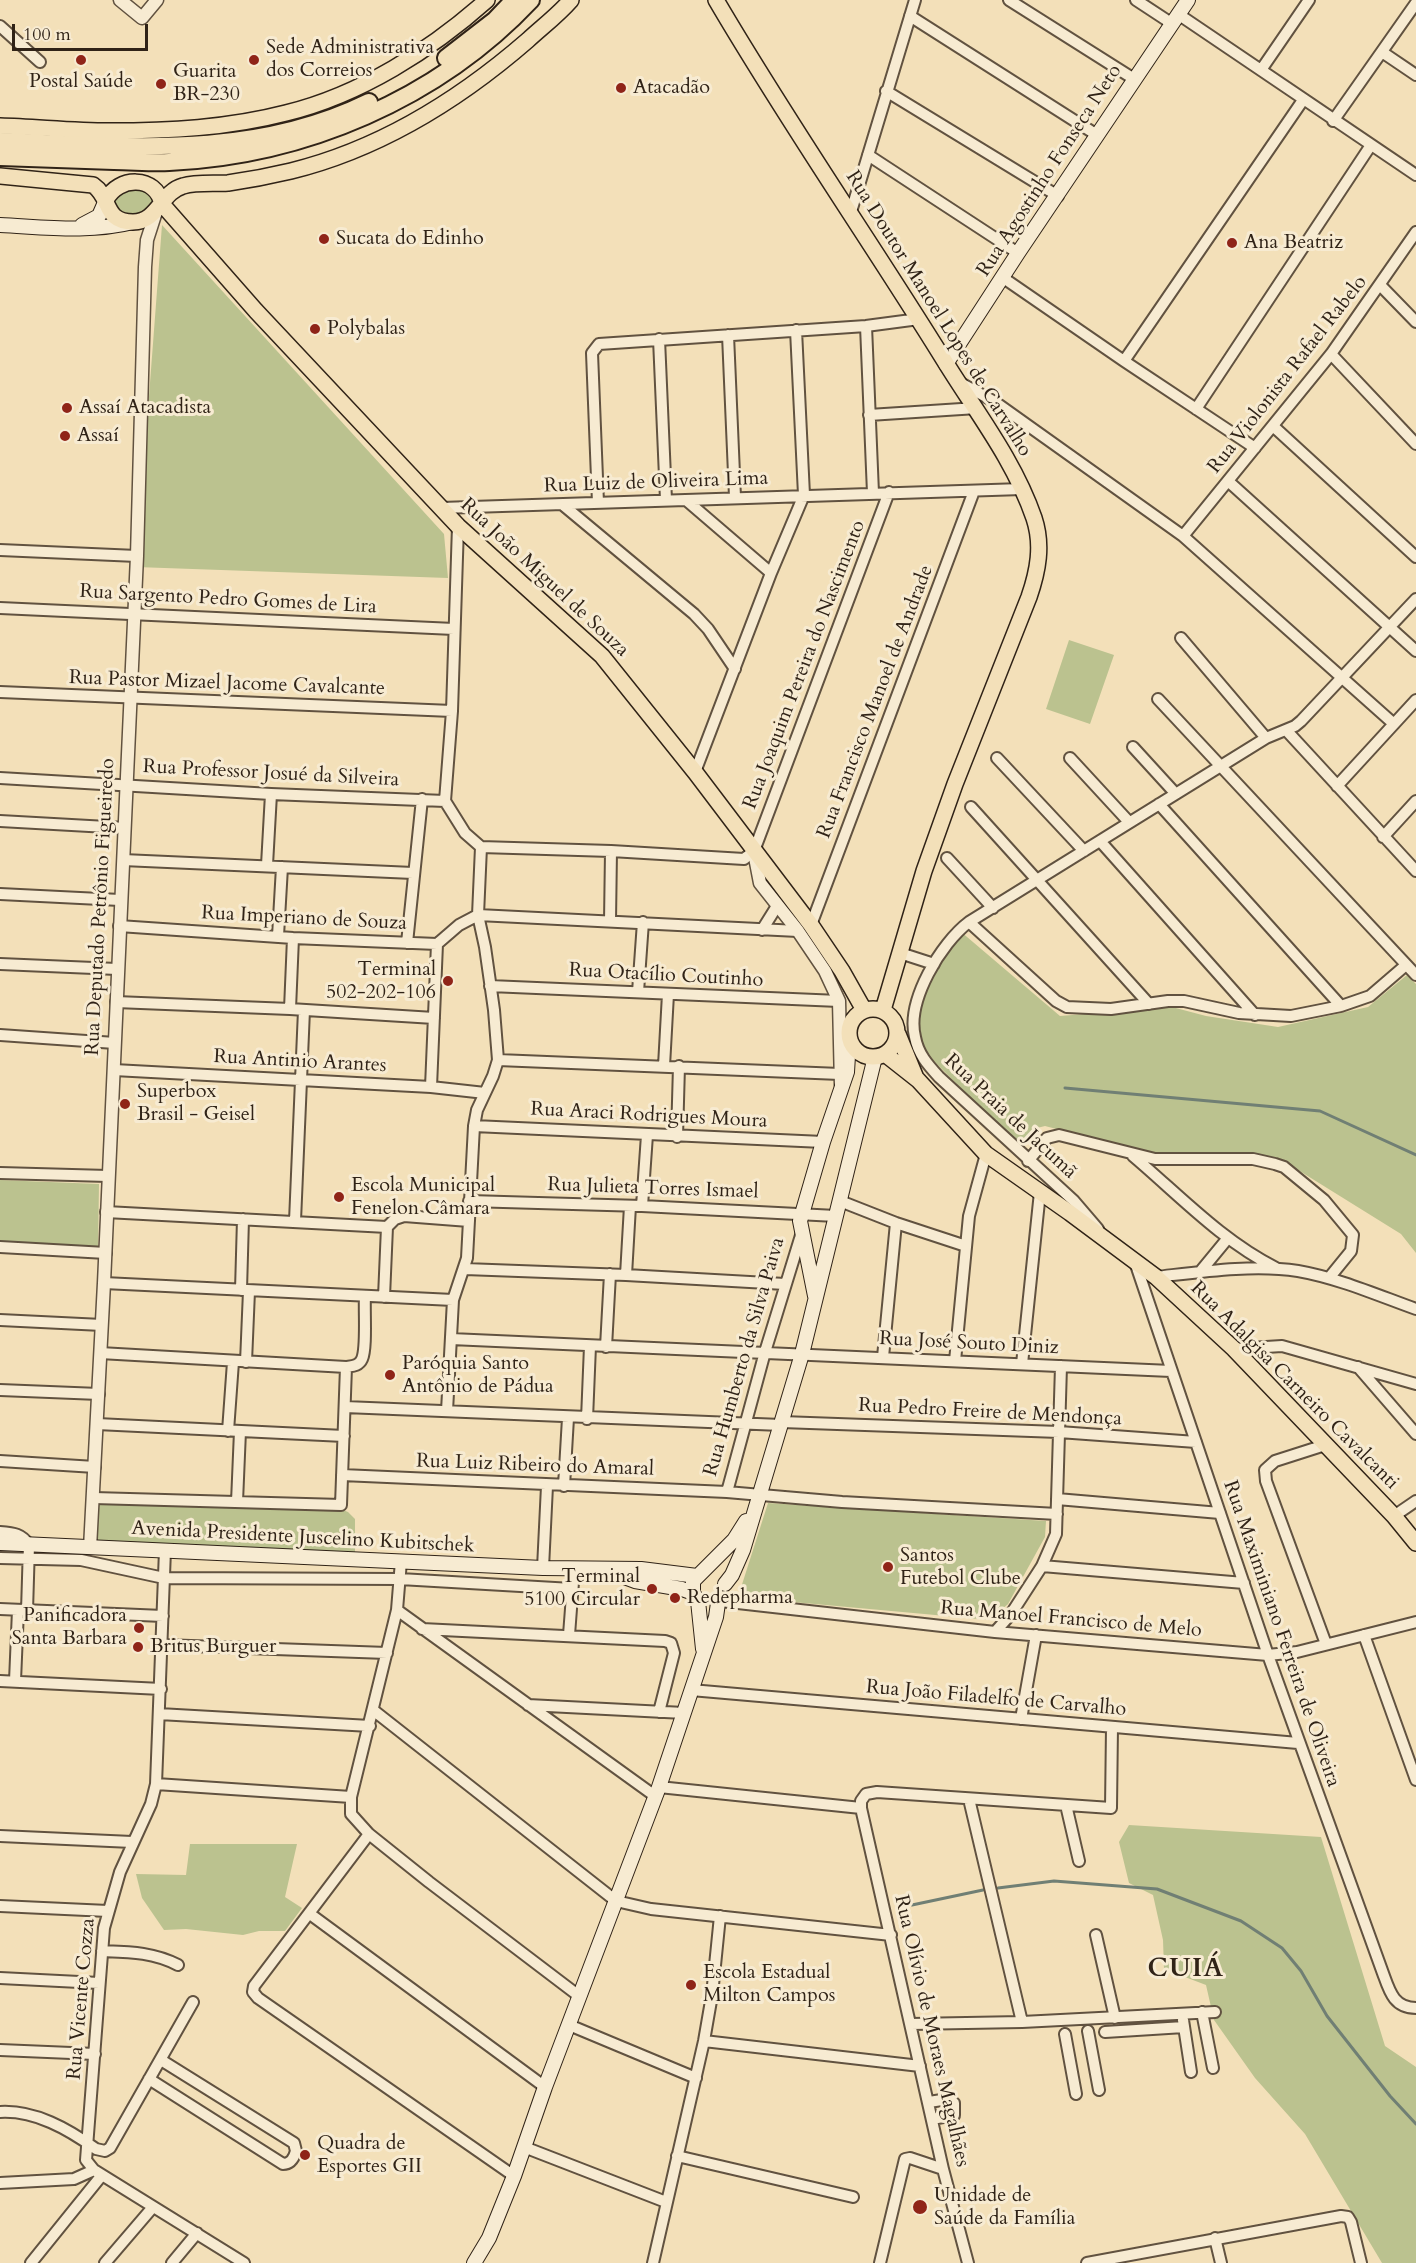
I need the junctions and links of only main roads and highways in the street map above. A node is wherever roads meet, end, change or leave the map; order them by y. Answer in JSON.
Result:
{"nodes":[{"id":1,"x":487,"y":0,"type":"edge"},
{"id":2,"x":513,"y":0,"type":"edge"},
{"id":3,"x":531,"y":0,"type":"edge"},
{"id":4,"x":571,"y":0,"type":"edge"},
{"id":5,"x":716,"y":0,"type":"edge"},
{"id":6,"x":1188,"y":0,"type":"edge"},
{"id":7,"x":0,"y":126,"type":"edge"},
{"id":8,"x":0,"y":135,"type":"edge"},
{"id":9,"x":0,"y":141,"type":"edge"},
{"id":10,"x":66,"y":144,"type":"junction"},
{"id":11,"x":169,"y":155,"type":"junction"},
{"id":12,"x":0,"y":157,"type":"edge"},
{"id":13,"x":78,"y":160,"type":"junction"},
{"id":14,"x":0,"y":167,"type":"edge"},
{"id":15,"x":0,"y":176,"type":"edge"},
{"id":16,"x":106,"y":200,"type":"junction"},
{"id":17,"x":159,"y":208,"type":"junction"},
{"id":18,"x":134,"y":222,"type":"junction"},
{"id":19,"x":0,"y":225,"type":"edge"},
{"id":20,"x":71,"y":228,"type":"junction"},
{"id":21,"x":946,"y":364,"type":"junction"},
{"id":22,"x":864,"y":1010,"type":"junction"},
{"id":23,"x":883,"y":1010,"type":"junction"},
{"id":24,"x":897,"y":1034,"type":"junction"},
{"id":25,"x":849,"y":1039,"type":"junction"},
{"id":26,"x":880,"y":1055,"type":"junction"},
{"id":27,"x":918,"y":1080,"type":"junction"},
{"id":28,"x":816,"y":1301,"type":"junction"},
{"id":29,"x":757,"y":1501,"type":"junction"},
{"id":30,"x":1416,"y":1543,"type":"edge"},
{"id":31,"x":0,"y":1544,"type":"edge"},
{"id":32,"x":603,"y":1569,"type":"junction"},
{"id":33,"x":701,"y":1574,"type":"junction"},
{"id":34,"x":725,"y":1584,"type":"junction"},
{"id":35,"x":695,"y":1597,"type":"junction"},
{"id":36,"x":719,"y":1602,"type":"junction"},
{"id":37,"x":703,"y":1652,"type":"junction"},
{"id":38,"x":477,"y":2262,"type":"edge"}],
"edges":[{"from":1,"to":7,"type":"main road"},
{"from":2,"to":11,"type":"highway"},
{"from":3,"to":11,"type":"highway"},
{"from":4,"to":17,"type":"main road"},
{"from":5,"to":21,"type":"main road","name":"Rua Doutor Manoel Lopes de Carvalho"},
{"from":6,"to":21,"type":"main road","name":"Rua Agostinho Fonseca Neto"},
{"from":8,"to":10,"type":"highway"},
{"from":9,"to":10,"type":"highway"},
{"from":10,"to":11,"type":"highway"},
{"from":11,"to":13,"type":"highway"},
{"from":12,"to":13,"type":"highway"},
{"from":13,"to":14,"type":"highway"},
{"from":15,"to":16,"type":"main road"},
{"from":16,"to":17,"type":"main road"},
{"from":16,"to":18,"type":"main road"},
{"from":16,"to":20,"type":"main road"},
{"from":17,"to":18,"type":"main road"},
{"from":17,"to":22,"type":"main road","name":"Rua João Miguel de Souza"},
{"from":18,"to":20,"type":"main road"},
{"from":19,"to":20,"type":"main road"},
{"from":21,"to":23,"type":"main road","name":"Rua Doutor Manoel Lopes de Carvalho"},
{"from":22,"to":23,"type":"main road"},
{"from":22,"to":25,"type":"main road"},
{"from":23,"to":24,"type":"main road"},
{"from":24,"to":26,"type":"main road"},
{"from":24,"to":27,"type":"main road","name":"Rua Adalgisa Carneiro Cavalcanti"},
{"from":25,"to":26,"type":"main road"},
{"from":25,"to":28,"type":"main road"},
{"from":26,"to":27,"type":"main road","name":"Rua Adalgisa Carneiro Cavalcanti"},
{"from":26,"to":28,"type":"main road"},
{"from":27,"to":30,"type":"main road","name":"Rua Adalgisa Carneiro Cavalcanti"},
{"from":28,"to":29,"type":"main road"},
{"from":29,"to":33,"type":"main road"},
{"from":29,"to":34,"type":"main road"},
{"from":31,"to":32,"type":"main road","name":"Avenida Presidente Juscelino Kubitschek"},
{"from":32,"to":33,"type":"main road","name":"Avenida Presidente Juscelino Kubitschek"},
{"from":32,"to":35,"type":"main road"},
{"from":33,"to":34,"type":"main road"},
{"from":33,"to":35,"type":"main road"},
{"from":34,"to":36,"type":"main road"},
{"from":35,"to":36,"type":"main road"},
{"from":35,"to":37,"type":"main road"},
{"from":36,"to":37,"type":"main road"},
{"from":37,"to":38,"type":"main road"}]}
